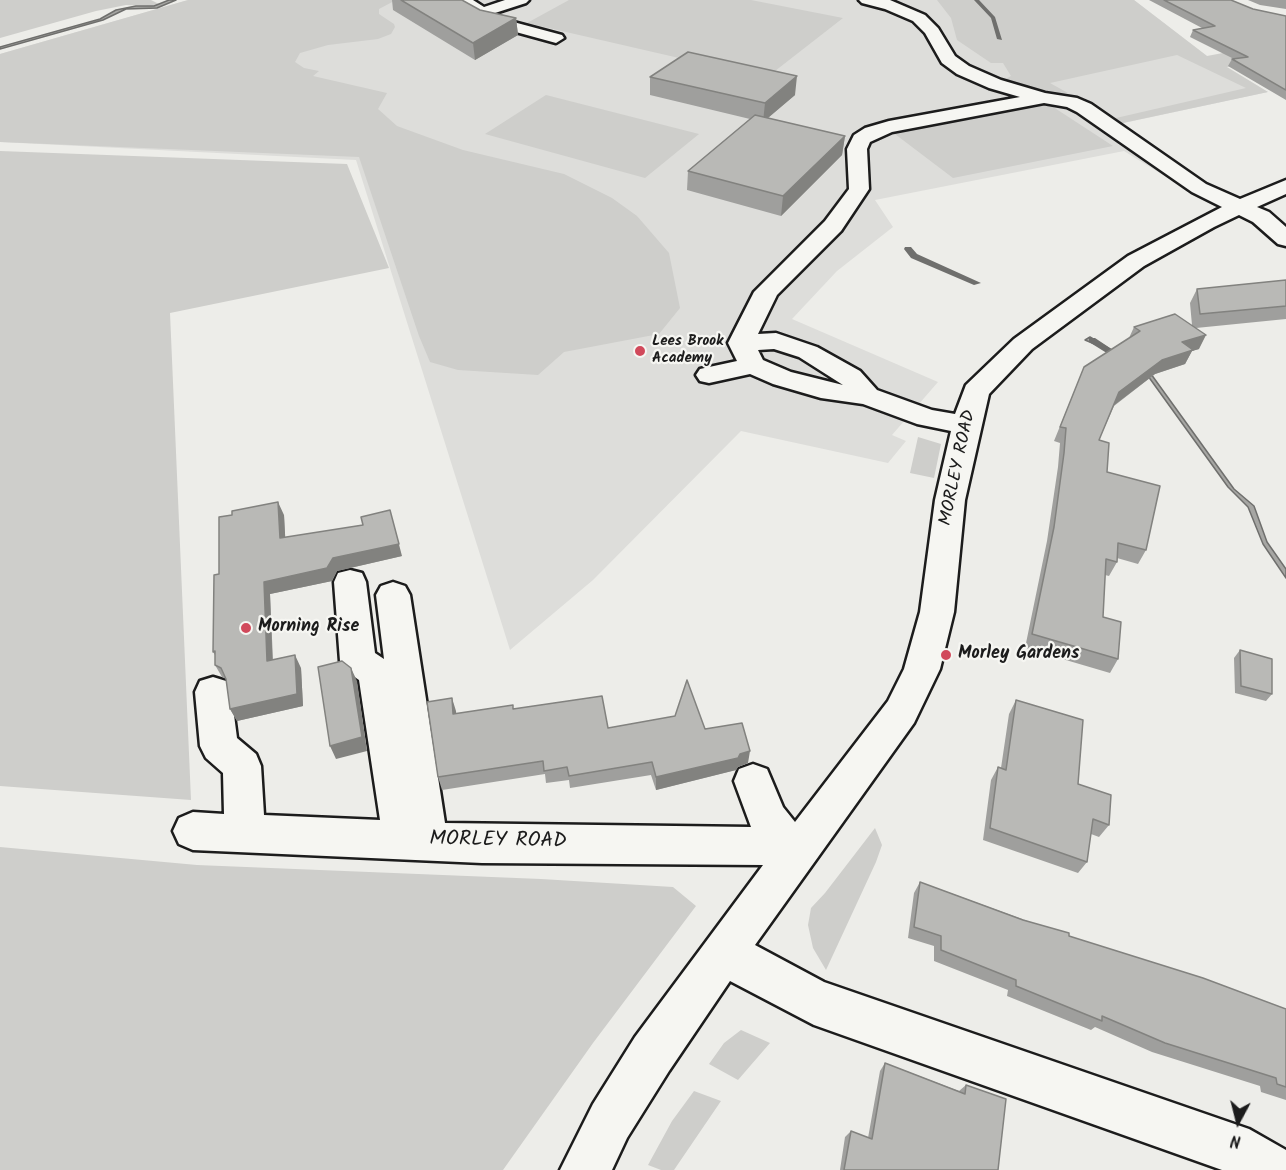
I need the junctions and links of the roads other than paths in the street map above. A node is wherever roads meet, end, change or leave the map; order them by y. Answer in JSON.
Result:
{"nodes":[{"id":1,"x":462,"y":0,"type":"edge"},
{"id":2,"x":521,"y":0,"type":"edge"},
{"id":3,"x":867,"y":0,"type":"edge"},
{"id":4,"x":482,"y":12,"type":"junction"},
{"id":5,"x":556,"y":38,"type":"dead end"},
{"id":6,"x":1044,"y":98,"type":"junction"},
{"id":7,"x":1286,"y":186,"type":"edge"},
{"id":8,"x":1238,"y":207,"type":"junction"},
{"id":9,"x":1286,"y":239,"type":"edge"},
{"id":10,"x":747,"y":354,"type":"junction"},
{"id":11,"x":709,"y":375,"type":"dead end"},
{"id":12,"x":966,"y":425,"type":"junction"},
{"id":13,"x":350,"y":582,"type":"dead end"},
{"id":14,"x":393,"y":595,"type":"dead end"},
{"id":15,"x":213,"y":692,"type":"dead end"},
{"id":16,"x":753,"y":781,"type":"dead end"},
{"id":17,"x":193,"y":831,"type":"dead end"},
{"id":18,"x":245,"y":833,"type":"junction"},
{"id":19,"x":415,"y":840,"type":"junction"},
{"id":20,"x":804,"y":846,"type":"junction"},
{"id":21,"x":724,"y":950,"type":"junction"},
{"id":22,"x":585,"y":1170,"type":"edge"},
{"id":23,"x":1271,"y":1170,"type":"edge"}],
"edges":[{"from":1,"to":4,"type":"street"},
{"from":2,"to":4,"type":"street"},
{"from":3,"to":6,"type":"street"},
{"from":4,"to":5,"type":"street"},
{"from":6,"to":8,"type":"street"},
{"from":6,"to":10,"type":"street"},
{"from":7,"to":8,"type":"street","name":"MORLEY ROAD"},
{"from":8,"to":9,"type":"street"},
{"from":8,"to":12,"type":"street","name":"MORLEY ROAD"},
{"from":10,"to":11,"type":"street"},
{"from":10,"to":12,"type":"street"},
{"from":12,"to":20,"type":"street","name":"MORLEY ROAD"},
{"from":13,"to":19,"type":"street"},
{"from":14,"to":19,"type":"street"},
{"from":15,"to":18,"type":"street"},
{"from":16,"to":20,"type":"street"},
{"from":17,"to":18,"type":"street","name":"MORLEY ROAD"},
{"from":18,"to":19,"type":"street","name":"MORLEY ROAD"},
{"from":19,"to":20,"type":"street","name":"MORLEY ROAD"},
{"from":20,"to":21,"type":"street","name":"MORLEY ROAD"},
{"from":21,"to":22,"type":"street","name":"MORLEY ROAD"},
{"from":21,"to":23,"type":"street"}]}
